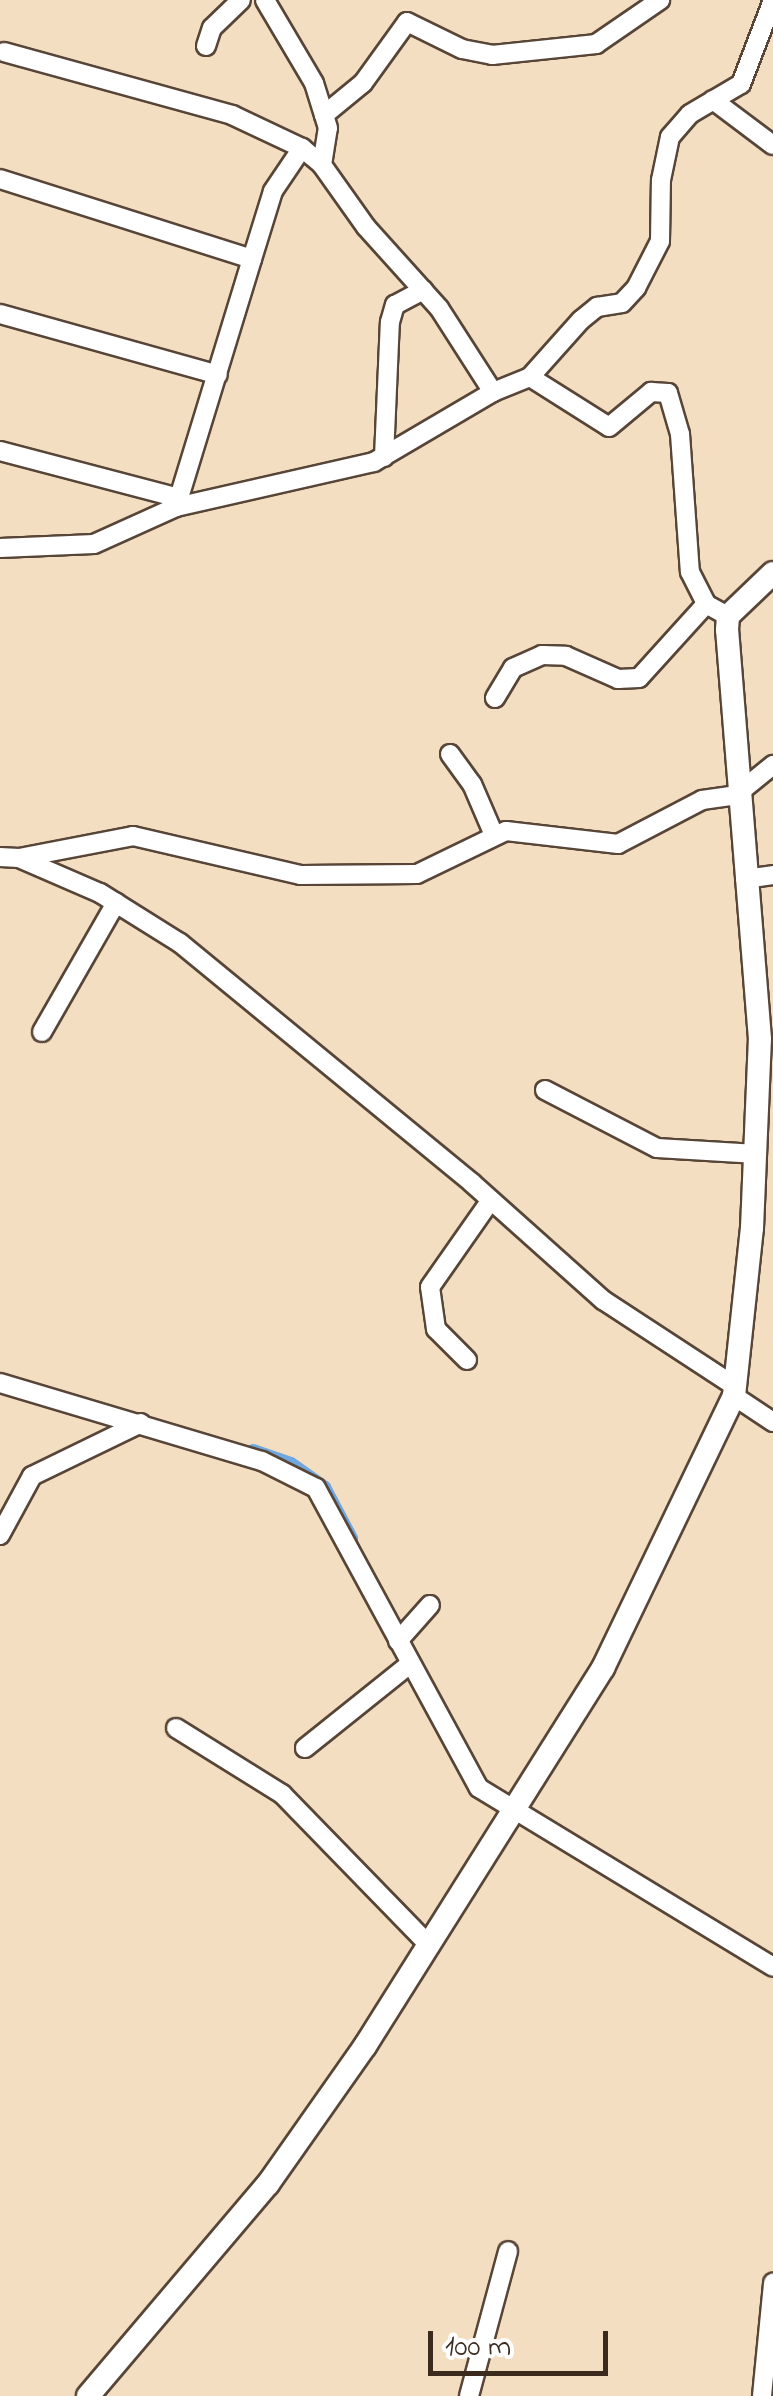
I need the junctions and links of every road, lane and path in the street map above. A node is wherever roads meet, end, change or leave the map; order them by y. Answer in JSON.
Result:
{"nodes":[{"id":1,"x":241,"y":0,"type":"edge"},
{"id":2,"x":266,"y":0,"type":"edge"},
{"id":3,"x":660,"y":0,"type":"edge"},
{"id":4,"x":773,"y":0,"type":"edge"},
{"id":5,"x":206,"y":46,"type":"dead end"},
{"id":6,"x":4,"y":52,"type":"dead end"},
{"id":7,"x":713,"y":100,"type":"junction"},
{"id":8,"x":324,"y":115,"type":"junction"},
{"id":9,"x":773,"y":145,"type":"edge"},
{"id":10,"x":302,"y":148,"type":"junction"},
{"id":11,"x":322,"y":165,"type":"junction"},
{"id":12,"x":0,"y":179,"type":"edge"},
{"id":13,"x":252,"y":260,"type":"junction"},
{"id":14,"x":423,"y":290,"type":"junction"},
{"id":15,"x":0,"y":314,"type":"edge"},
{"id":16,"x":218,"y":375,"type":"junction"},
{"id":17,"x":530,"y":377,"type":"junction"},
{"id":18,"x":493,"y":392,"type":"junction"},
{"id":19,"x":0,"y":451,"type":"edge"},
{"id":20,"x":384,"y":457,"type":"junction"},
{"id":21,"x":177,"y":502,"type":"junction"},
{"id":22,"x":0,"y":548,"type":"edge"},
{"id":23,"x":773,"y":573,"type":"edge"},
{"id":24,"x":706,"y":604,"type":"junction"},
{"id":25,"x":728,"y":616,"type":"junction"},
{"id":26,"x":495,"y":698,"type":"dead end"},
{"id":27,"x":450,"y":754,"type":"dead end"},
{"id":28,"x":773,"y":765,"type":"edge"},
{"id":29,"x":736,"y":794,"type":"junction"},
{"id":30,"x":494,"y":835,"type":"junction"},
{"id":31,"x":10,"y":857,"type":"edge"},
{"id":32,"x":773,"y":875,"type":"edge"},
{"id":33,"x":745,"y":879,"type":"junction"},
{"id":34,"x":116,"y":903,"type":"junction"},
{"id":35,"x":42,"y":1032,"type":"dead end"},
{"id":36,"x":545,"y":1090,"type":"dead end"},
{"id":37,"x":757,"y":1154,"type":"junction"},
{"id":38,"x":490,"y":1200,"type":"junction"},
{"id":39,"x":467,"y":1360,"type":"dead end"},
{"id":40,"x":0,"y":1383,"type":"edge"},
{"id":41,"x":735,"y":1391,"type":"junction"},
{"id":42,"x":773,"y":1422,"type":"edge"},
{"id":43,"x":140,"y":1423,"type":"junction"},
{"id":44,"x":0,"y":1534,"type":"edge"},
{"id":45,"x":430,"y":1606,"type":"dead end"},
{"id":46,"x":398,"y":1641,"type":"junction"},
{"id":47,"x":410,"y":1664,"type":"junction"},
{"id":48,"x":176,"y":1728,"type":"dead end"},
{"id":49,"x":305,"y":1748,"type":"dead end"},
{"id":50,"x":511,"y":1814,"type":"junction"},
{"id":51,"x":429,"y":1946,"type":"junction"},
{"id":52,"x":773,"y":1967,"type":"edge"},
{"id":53,"x":508,"y":2251,"type":"dead end"},
{"id":54,"x":773,"y":2283,"type":"edge"},
{"id":55,"x":88,"y":2396,"type":"edge"},
{"id":56,"x":469,"y":2396,"type":"edge"},
{"id":57,"x":762,"y":2396,"type":"edge"}],
"edges":[{"from":1,"to":5,"type":"street"},
{"from":2,"to":8,"type":"street"},
{"from":3,"to":8,"type":"street"},
{"from":4,"to":7,"type":"street"},
{"from":6,"to":10,"type":"street"},
{"from":7,"to":9,"type":"street"},
{"from":7,"to":17,"type":"street"},
{"from":8,"to":11,"type":"street"},
{"from":10,"to":11,"type":"street"},
{"from":10,"to":13,"type":"street"},
{"from":11,"to":14,"type":"street"},
{"from":12,"to":13,"type":"street"},
{"from":13,"to":16,"type":"street"},
{"from":14,"to":18,"type":"street"},
{"from":14,"to":20,"type":"street"},
{"from":15,"to":16,"type":"street"},
{"from":16,"to":21,"type":"street"},
{"from":17,"to":18,"type":"street"},
{"from":17,"to":24,"type":"street"},
{"from":18,"to":20,"type":"street"},
{"from":19,"to":21,"type":"street"},
{"from":20,"to":21,"type":"street"},
{"from":21,"to":22,"type":"street"},
{"from":23,"to":25,"type":"main road"},
{"from":24,"to":25,"type":"street"},
{"from":24,"to":26,"type":"street"},
{"from":25,"to":29,"type":"main road"},
{"from":27,"to":30,"type":"street"},
{"from":28,"to":29,"type":"street"},
{"from":29,"to":30,"type":"street"},
{"from":29,"to":33,"type":"main road"},
{"from":30,"to":31,"type":"street"},
{"from":31,"to":34,"type":"street"},
{"from":32,"to":33,"type":"street"},
{"from":33,"to":37,"type":"main road"},
{"from":34,"to":35,"type":"street"},
{"from":34,"to":38,"type":"street"},
{"from":36,"to":37,"type":"street"},
{"from":37,"to":41,"type":"main road"},
{"from":38,"to":39,"type":"street"},
{"from":38,"to":41,"type":"street"},
{"from":40,"to":43,"type":"street"},
{"from":41,"to":42,"type":"street"},
{"from":41,"to":50,"type":"main road"},
{"from":43,"to":44,"type":"street"},
{"from":43,"to":46,"type":"street"},
{"from":45,"to":46,"type":"street"},
{"from":46,"to":47,"type":"street"},
{"from":47,"to":49,"type":"street"},
{"from":47,"to":50,"type":"street"},
{"from":48,"to":51,"type":"street"},
{"from":50,"to":51,"type":"main road"},
{"from":50,"to":52,"type":"street"},
{"from":51,"to":55,"type":"main road"},
{"from":53,"to":56,"type":"street"},
{"from":54,"to":57,"type":"street"}]}
